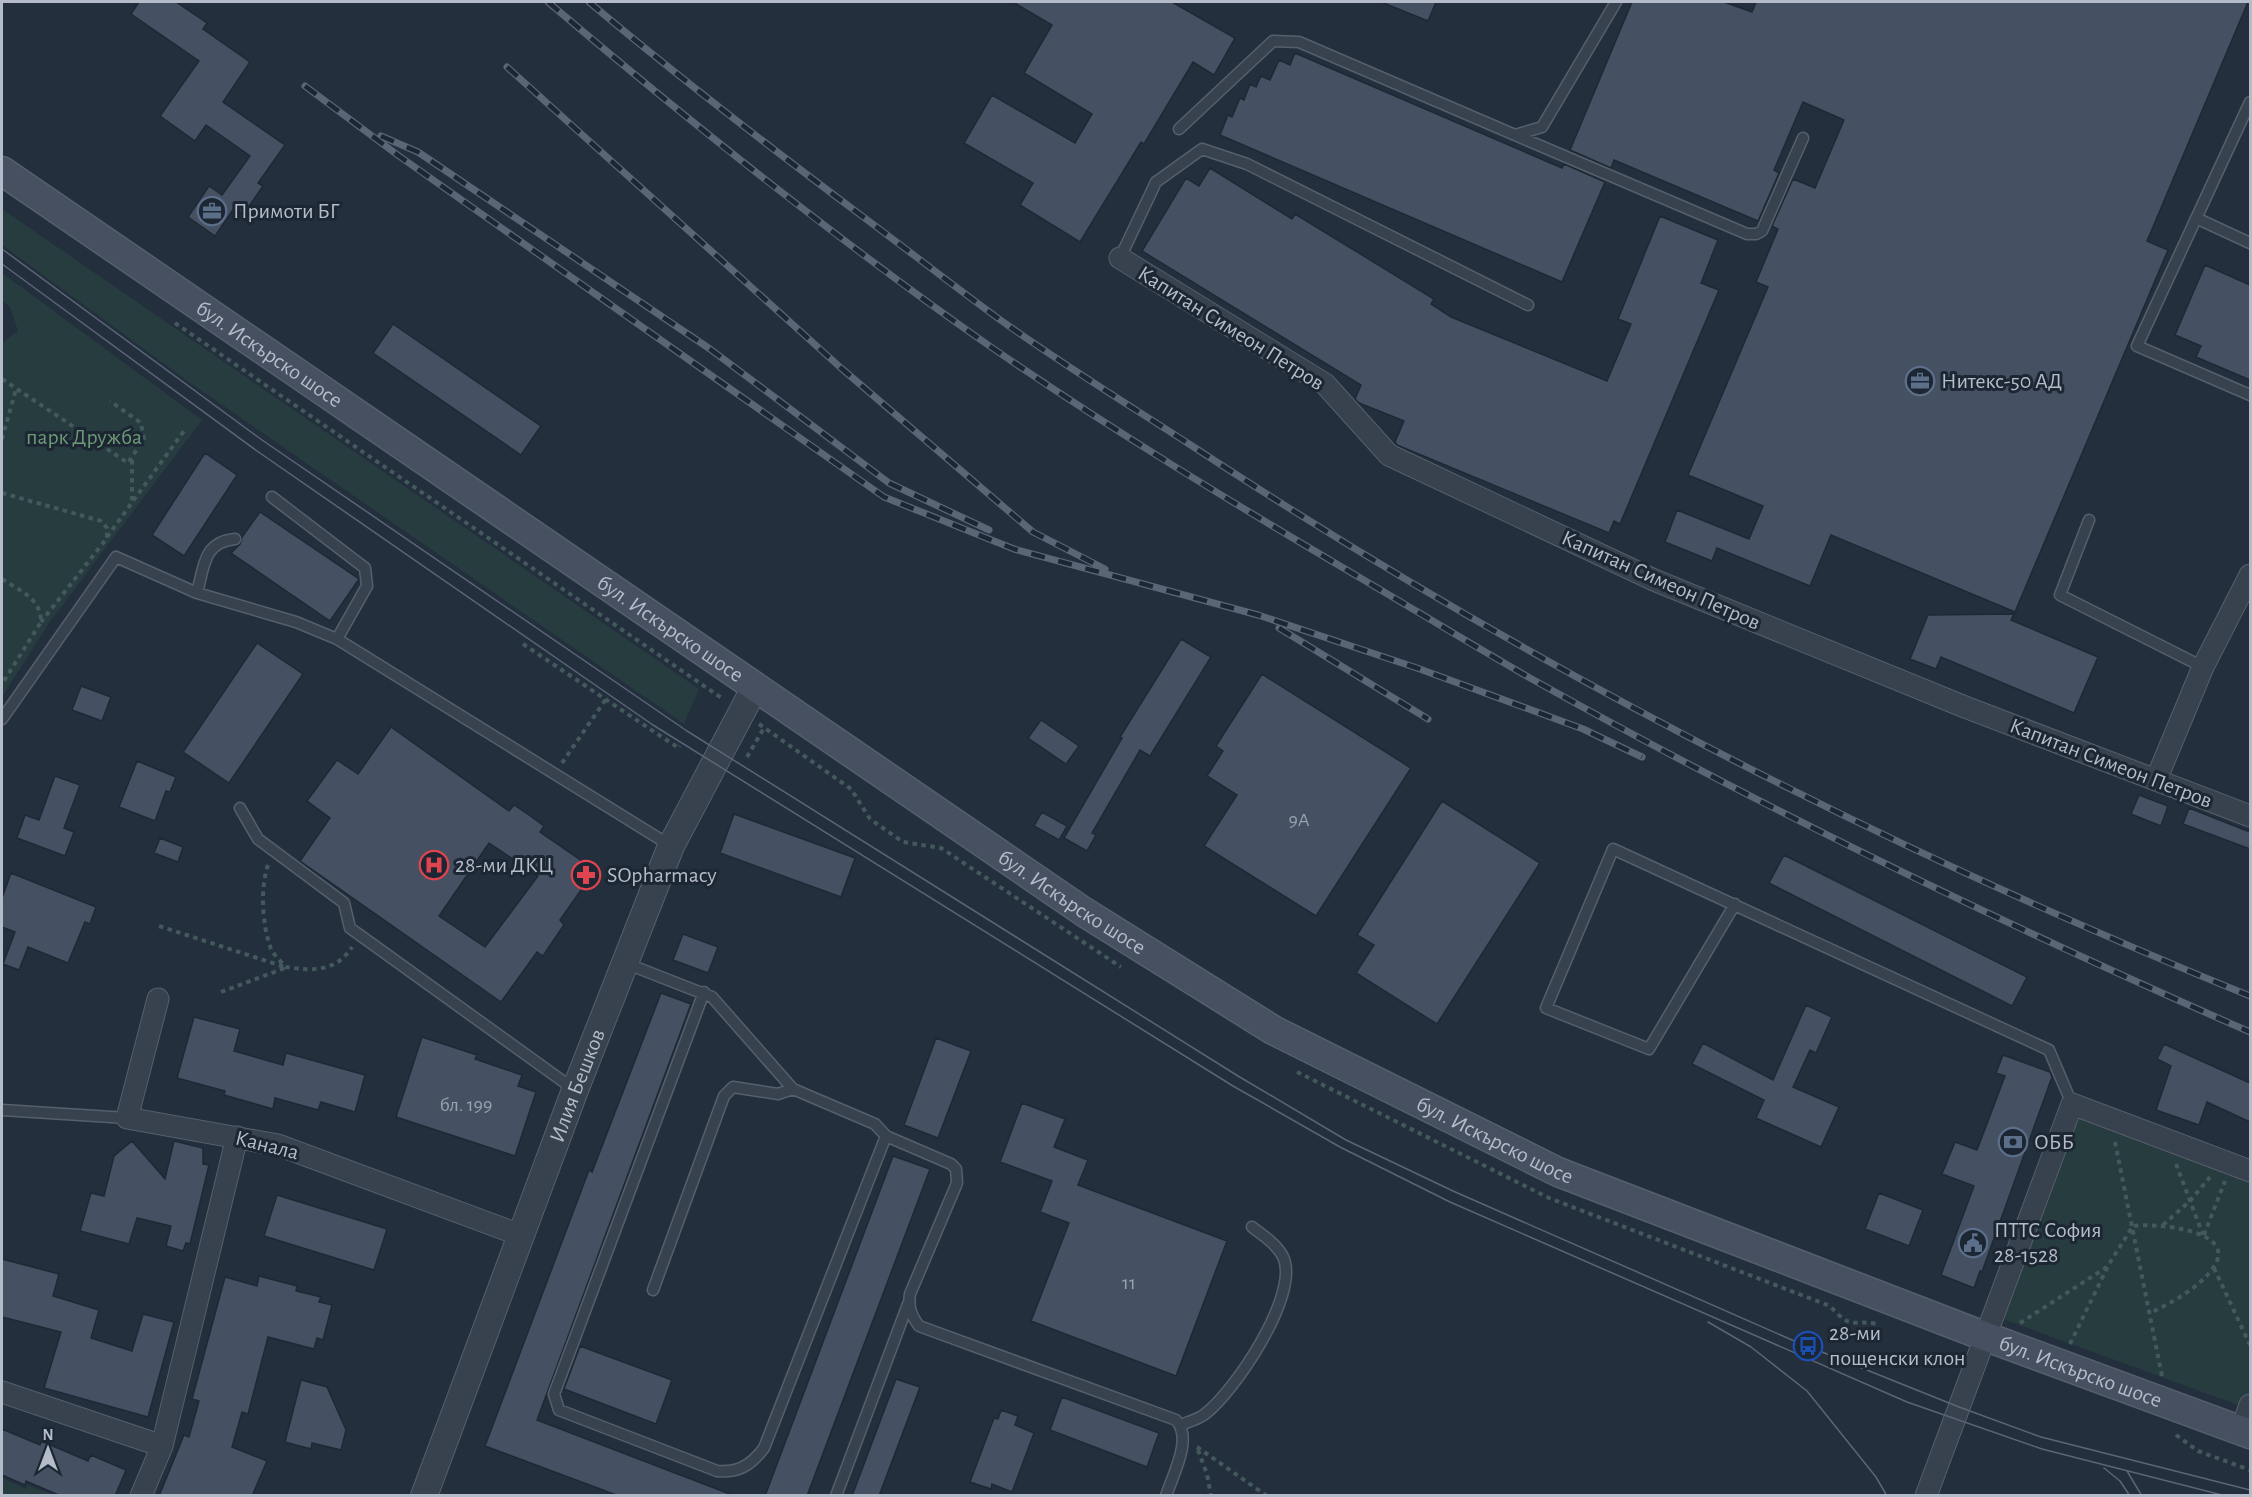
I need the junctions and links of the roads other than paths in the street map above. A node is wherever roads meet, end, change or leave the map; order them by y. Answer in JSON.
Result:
{"nodes":[{"id":1,"x":1616,"y":2,"type":"edge"},
{"id":2,"x":2250,"y":102,"type":"edge"},
{"id":3,"x":1179,"y":129,"type":"dead end"},
{"id":4,"x":1515,"y":135,"type":"junction"},
{"id":5,"x":1803,"y":138,"type":"dead end"},
{"id":6,"x":2,"y":171,"type":"edge"},
{"id":7,"x":2196,"y":218,"type":"junction"},
{"id":8,"x":2250,"y":243,"type":"edge"},
{"id":9,"x":1120,"y":258,"type":"joint"},
{"id":10,"x":1527,"y":305,"type":"dead end"},
{"id":11,"x":2250,"y":395,"type":"edge"},
{"id":12,"x":272,"y":497,"type":"dead end"},
{"id":13,"x":2089,"y":520,"type":"dead end"},
{"id":14,"x":235,"y":539,"type":"dead end"},
{"id":15,"x":2250,"y":575,"type":"edge"},
{"id":16,"x":197,"y":593,"type":"junction"},
{"id":17,"x":337,"y":639,"type":"junction"},
{"id":18,"x":2203,"y":668,"type":"junction"},
{"id":19,"x":755,"y":687,"type":"junction"},
{"id":20,"x":2,"y":719,"type":"edge"},
{"id":21,"x":2156,"y":780,"type":"junction"},
{"id":22,"x":240,"y":808,"type":"dead end"},
{"id":23,"x":2250,"y":816,"type":"edge"},
{"id":24,"x":671,"y":846,"type":"junction"},
{"id":25,"x":1735,"y":904,"type":"junction"},
{"id":26,"x":625,"y":963,"type":"junction"},
{"id":27,"x":704,"y":993,"type":"junction"},
{"id":28,"x":158,"y":999,"type":"dead end"},
{"id":29,"x":793,"y":1089,"type":"junction"},
{"id":30,"x":574,"y":1090,"type":"junction"},
{"id":31,"x":2072,"y":1104,"type":"junction"},
{"id":32,"x":2,"y":1110,"type":"edge"},
{"id":33,"x":127,"y":1118,"type":"junction"},
{"id":34,"x":886,"y":1136,"type":"junction"},
{"id":35,"x":237,"y":1137,"type":"junction"},
{"id":36,"x":2235,"y":1165,"type":"edge"},
{"id":37,"x":1252,"y":1227,"type":"dead end"},
{"id":38,"x":520,"y":1235,"type":"junction"},
{"id":39,"x":653,"y":1290,"type":"dead end"},
{"id":40,"x":909,"y":1303,"type":"junction"},
{"id":41,"x":1984,"y":1336,"type":"junction"},
{"id":42,"x":2,"y":1392,"type":"edge"},
{"id":43,"x":2247,"y":1423,"type":"edge"},
{"id":44,"x":1180,"y":1425,"type":"junction"},
{"id":45,"x":162,"y":1446,"type":"junction"},
{"id":46,"x":141,"y":1496,"type":"edge"},
{"id":47,"x":424,"y":1496,"type":"edge"},
{"id":48,"x":836,"y":1496,"type":"edge"},
{"id":49,"x":1166,"y":1496,"type":"edge"},
{"id":50,"x":1926,"y":1496,"type":"edge"}],
"edges":[{"from":1,"to":4,"type":"lane"},
{"from":2,"to":7,"type":"lane"},
{"from":3,"to":4,"type":"lane"},
{"from":4,"to":5,"type":"lane"},
{"from":6,"to":19,"type":"main road","name":"бул. Искърско шосе"},
{"from":7,"to":8,"type":"lane"},
{"from":7,"to":11,"type":"lane"},
{"from":9,"to":10,"type":"lane"},
{"from":9,"to":21,"type":"street","name":"Капитан Симеон Петров"},
{"from":12,"to":17,"type":"lane"},
{"from":13,"to":18,"type":"lane"},
{"from":14,"to":16,"type":"lane"},
{"from":15,"to":18,"type":"street"},
{"from":16,"to":17,"type":"lane"},
{"from":16,"to":20,"type":"lane"},
{"from":17,"to":24,"type":"lane"},
{"from":18,"to":21,"type":"street"},
{"from":19,"to":24,"type":"street","name":"Илия Бешков"},
{"from":19,"to":41,"type":"main road","name":"бул. Искърско шосе"},
{"from":21,"to":23,"type":"street","name":"Капитан Симеон Петров"},
{"from":22,"to":30,"type":"lane"},
{"from":24,"to":26,"type":"street","name":"Илия Бешков"},
{"from":25,"to":25,"type":"lane"},
{"from":25,"to":31,"type":"lane"},
{"from":26,"to":27,"type":"lane"},
{"from":26,"to":30,"type":"street","name":"Илия Бешков"},
{"from":27,"to":29,"type":"lane"},
{"from":27,"to":34,"type":"lane"},
{"from":28,"to":33,"type":"street"},
{"from":29,"to":34,"type":"lane"},
{"from":29,"to":39,"type":"lane"},
{"from":30,"to":38,"type":"street","name":"Илия Бешков"},
{"from":31,"to":36,"type":"street"},
{"from":31,"to":41,"type":"street"},
{"from":32,"to":33,"type":"lane","name":"Канала"},
{"from":33,"to":35,"type":"street","name":"Канала"},
{"from":34,"to":40,"type":"lane"},
{"from":35,"to":38,"type":"street","name":"Канала"},
{"from":35,"to":45,"type":"street"},
{"from":37,"to":44,"type":"lane"},
{"from":38,"to":47,"type":"street","name":"Илия Бешков"},
{"from":40,"to":44,"type":"lane"},
{"from":40,"to":48,"type":"lane"},
{"from":41,"to":43,"type":"main road","name":"бул. Искърско шосе"},
{"from":41,"to":50,"type":"street"},
{"from":42,"to":45,"type":"street"},
{"from":44,"to":49,"type":"lane"},
{"from":45,"to":46,"type":"street"}]}
